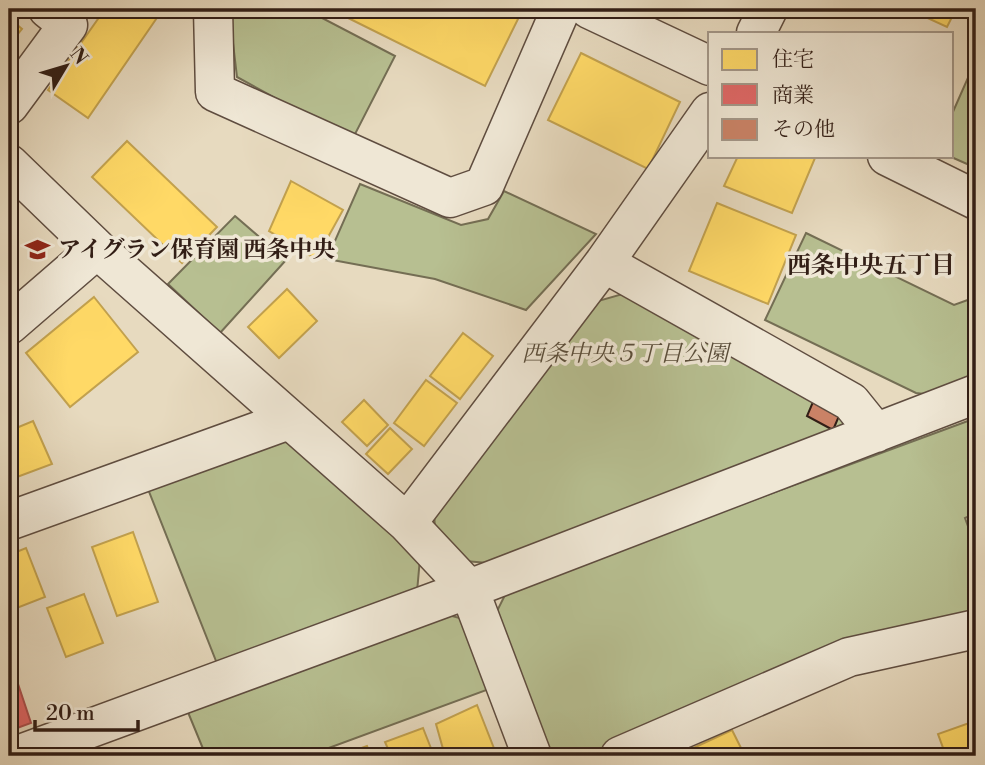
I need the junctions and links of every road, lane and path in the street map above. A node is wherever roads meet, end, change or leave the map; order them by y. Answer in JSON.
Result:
{"nodes":[{"id":1,"x":48,"y":9,"type":"edge"},
{"id":2,"x":213,"y":9,"type":"edge"},
{"id":3,"x":561,"y":9,"type":"edge"},
{"id":4,"x":589,"y":9,"type":"edge"},
{"id":5,"x":768,"y":9,"type":"edge"},
{"id":6,"x":756,"y":32,"type":"edge"},
{"id":7,"x":708,"y":65,"type":"edge"},
{"id":8,"x":9,"y":105,"type":"edge"},
{"id":9,"x":708,"y":114,"type":"edge"},
{"id":10,"x":891,"y":158,"type":"edge"},
{"id":11,"x":9,"y":164,"type":"edge"},
{"id":12,"x":976,"y":200,"type":"edge"},
{"id":13,"x":97,"y":249,"type":"junction"},
{"id":14,"x":604,"y":263,"type":"junction"},
{"id":15,"x":9,"y":324,"type":"edge"},
{"id":16,"x":976,"y":394,"type":"edge"},
{"id":17,"x":289,"y":420,"type":"junction"},
{"id":18,"x":876,"y":433,"type":"junction"},
{"id":19,"x":9,"y":521,"type":"edge"},
{"id":20,"x":407,"y":523,"type":"junction"},
{"id":21,"x":469,"y":589,"type":"junction"},
{"id":22,"x":976,"y":629,"type":"edge"},
{"id":23,"x":15,"y":756,"type":"edge"},
{"id":24,"x":532,"y":756,"type":"edge"},
{"id":25,"x":620,"y":756,"type":"edge"}],
"edges":[{"from":1,"to":8,"type":"street"},
{"from":2,"to":3,"type":"street"},
{"from":4,"to":7,"type":"street"},
{"from":5,"to":6,"type":"street"},
{"from":9,"to":14,"type":"street"},
{"from":10,"to":12,"type":"street"},
{"from":11,"to":13,"type":"street"},
{"from":13,"to":15,"type":"street"},
{"from":13,"to":17,"type":"street"},
{"from":14,"to":18,"type":"street"},
{"from":14,"to":20,"type":"street"},
{"from":16,"to":18,"type":"street"},
{"from":17,"to":19,"type":"street"},
{"from":17,"to":20,"type":"street"},
{"from":18,"to":21,"type":"street"},
{"from":20,"to":21,"type":"street"},
{"from":21,"to":23,"type":"street"},
{"from":21,"to":24,"type":"street"},
{"from":22,"to":25,"type":"street"}]}
